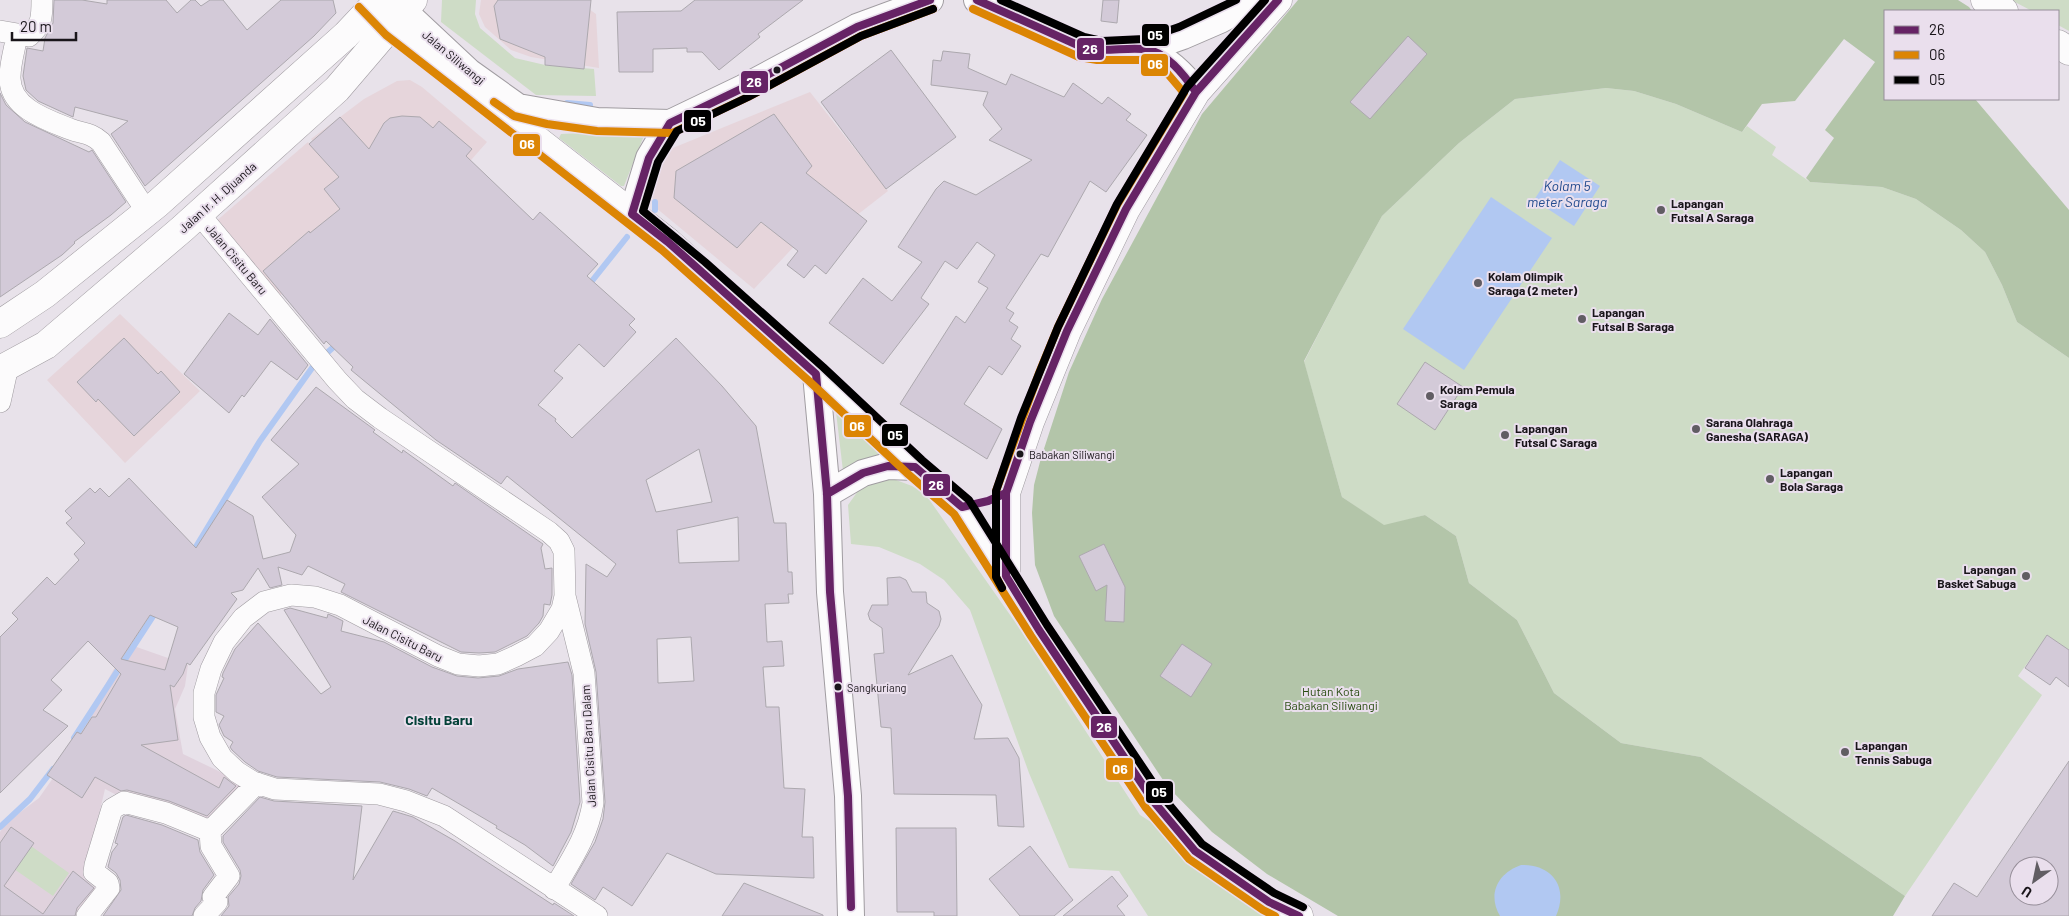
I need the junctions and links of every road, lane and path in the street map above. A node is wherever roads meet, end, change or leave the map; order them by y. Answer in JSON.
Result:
{"nodes":[{"id":1,"x":42,"y":0,"type":"edge"},
{"id":2,"x":930,"y":0,"type":"edge"},
{"id":3,"x":977,"y":0,"type":"edge"},
{"id":4,"x":1256,"y":0,"type":"edge"},
{"id":5,"x":1278,"y":0,"type":"edge"},
{"id":6,"x":1985,"y":0,"type":"edge"},
{"id":7,"x":388,"y":6,"type":"edge"},
{"id":8,"x":2002,"y":10,"type":"edge"},
{"id":9,"x":9,"y":33,"type":"edge"},
{"id":10,"x":1146,"y":49,"type":"junction"},
{"id":11,"x":1196,"y":92,"type":"junction"},
{"id":12,"x":670,"y":123,"type":"junction"},
{"id":13,"x":147,"y":212,"type":"junction"},
{"id":14,"x":632,"y":214,"type":"junction"},
{"id":15,"x":206,"y":223,"type":"junction"},
{"id":16,"x":0,"y":324,"type":"edge"},
{"id":17,"x":4,"y":368,"type":"edge"},
{"id":18,"x":816,"y":374,"type":"junction"},
{"id":19,"x":0,"y":402,"type":"edge"},
{"id":20,"x":915,"y":467,"type":"junction"},
{"id":21,"x":1006,"y":493,"type":"junction"},
{"id":22,"x":826,"y":494,"type":"junction"},
{"id":23,"x":962,"y":507,"type":"junction"},
{"id":24,"x":1006,"y":576,"type":"junction"},
{"id":25,"x":565,"y":596,"type":"junction"},
{"id":26,"x":257,"y":784,"type":"junction"},
{"id":27,"x":210,"y":831,"type":"junction"},
{"id":28,"x":554,"y":888,"type":"junction"},
{"id":29,"x":849,"y":913,"type":"edge"},
{"id":30,"x":87,"y":916,"type":"edge"},
{"id":31,"x":204,"y":916,"type":"edge"},
{"id":32,"x":597,"y":916,"type":"edge"},
{"id":33,"x":1299,"y":916,"type":"edge"}],
"edges":[{"from":1,"to":9,"type":"street"},
{"from":2,"to":12,"type":"street"},
{"from":3,"to":10,"type":"street"},
{"from":4,"to":10,"type":"street"},
{"from":5,"to":11,"type":"main road"},
{"from":6,"to":8,"type":"main road"},
{"from":7,"to":12,"type":"street","name":"Jalan Siliwangi"},
{"from":7,"to":13,"type":"main road"},
{"from":7,"to":14,"type":"main road","name":"Jalan Siliwangi"},
{"from":7,"to":15,"type":"main road","name":"Jalan Ir. H. Djuanda"},
{"from":9,"to":13,"type":"street"},
{"from":10,"to":11,"type":"street"},
{"from":11,"to":21,"type":"main road"},
{"from":12,"to":14,"type":"street"},
{"from":13,"to":16,"type":"main road"},
{"from":14,"to":18,"type":"main road","name":"Jalan Siliwangi"},
{"from":15,"to":17,"type":"main road","name":"Jalan Ir. H. Djuanda"},
{"from":15,"to":25,"type":"street","name":"Jalan Cisitu Baru"},
{"from":17,"to":19,"type":"street"},
{"from":18,"to":20,"type":"main road","name":"Jalan Siliwangi"},
{"from":18,"to":22,"type":"street"},
{"from":20,"to":22,"type":"street"},
{"from":20,"to":23,"type":"main road","name":"Jalan Siliwangi"},
{"from":21,"to":23,"type":"main road"},
{"from":21,"to":24,"type":"main road"},
{"from":22,"to":29,"type":"street"},
{"from":23,"to":24,"type":"main road","name":"Jalan Siliwangi"},
{"from":24,"to":33,"type":"main road","name":"Jalan Siliwangi"},
{"from":25,"to":26,"type":"street","name":"Jalan Cisitu Baru"},
{"from":25,"to":28,"type":"street","name":"Jalan Cisitu Baru Dalam"},
{"from":26,"to":27,"type":"street"},
{"from":26,"to":28,"type":"street","name":"Jalan Cisitu Baru"},
{"from":27,"to":30,"type":"street"},
{"from":27,"to":31,"type":"street"},
{"from":28,"to":32,"type":"street","name":"Jalan Cisitu Baru"}]}
